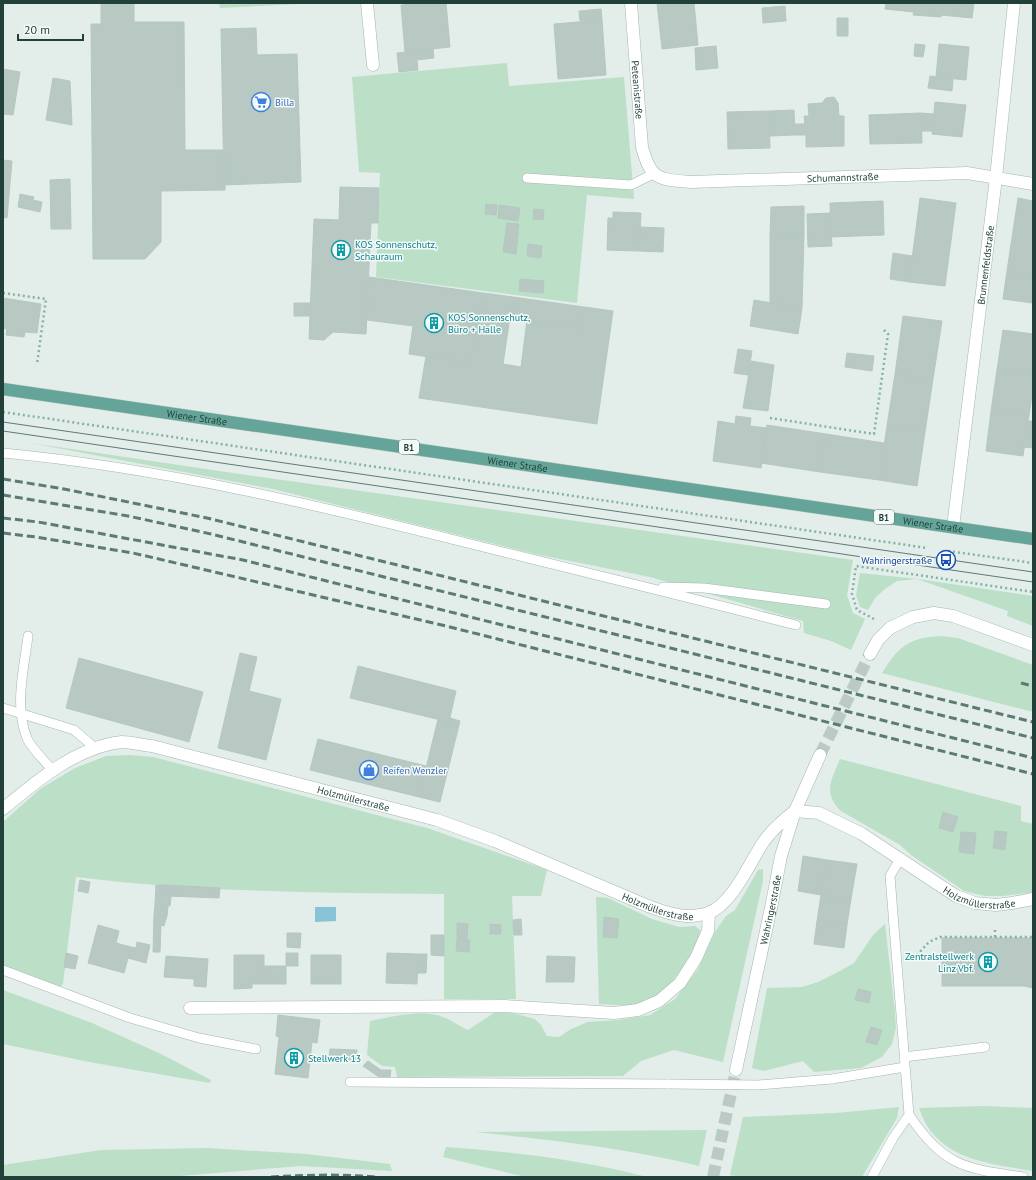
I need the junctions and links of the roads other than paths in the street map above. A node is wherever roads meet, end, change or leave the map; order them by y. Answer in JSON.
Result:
{"nodes":[{"id":1,"x":367,"y":3,"type":"edge"},
{"id":2,"x":631,"y":3,"type":"edge"},
{"id":3,"x":1014,"y":3,"type":"edge"},
{"id":4,"x":373,"y":65,"type":"dead end"},
{"id":5,"x":653,"y":174,"type":"junction"},
{"id":6,"x":527,"y":178,"type":"dead end"},
{"id":7,"x":996,"y":178,"type":"junction"},
{"id":8,"x":1033,"y":184,"type":"edge"},
{"id":9,"x":3,"y":389,"type":"edge"},
{"id":10,"x":3,"y":453,"type":"edge"},
{"id":11,"x":953,"y":527,"type":"junction"},
{"id":12,"x":1033,"y":539,"type":"edge"},
{"id":13,"x":649,"y":587,"type":"junction"},
{"id":14,"x":826,"y":604,"type":"dead end"},
{"id":15,"x":796,"y":624,"type":"dead end"},
{"id":16,"x":28,"y":636,"type":"dead end"},
{"id":17,"x":1033,"y":645,"type":"edge"},
{"id":18,"x":870,"y":654,"type":"tunnel mouth"},
{"id":19,"x":3,"y":708,"type":"edge"},
{"id":20,"x":20,"y":714,"type":"junction"},
{"id":21,"x":94,"y":747,"type":"junction"},
{"id":22,"x":820,"y":754,"type":"tunnel mouth"},
{"id":23,"x":52,"y":770,"type":"junction"},
{"id":24,"x":3,"y":809,"type":"edge"},
{"id":25,"x":794,"y":811,"type":"junction"},
{"id":26,"x":900,"y":859,"type":"junction"},
{"id":27,"x":1033,"y":899,"type":"edge"},
{"id":28,"x":709,"y":913,"type":"junction"},
{"id":29,"x":3,"y":970,"type":"edge"},
{"id":30,"x":190,"y":1008,"type":"dead end"},
{"id":31,"x":985,"y":1047,"type":"dead end"},
{"id":32,"x":256,"y":1049,"type":"dead end"},
{"id":33,"x":904,"y":1057,"type":"junction"},
{"id":34,"x":905,"y":1067,"type":"junction"},
{"id":35,"x":736,"y":1070,"type":"tunnel mouth"},
{"id":36,"x":350,"y":1082,"type":"dead end"},
{"id":37,"x":909,"y":1115,"type":"junction"},
{"id":38,"x":872,"y":1177,"type":"edge"},
{"id":39,"x":1023,"y":1177,"type":"edge"}],
"edges":[{"from":1,"to":4,"type":"street"},
{"from":2,"to":5,"type":"street","name":"Peteanistraße"},
{"from":3,"to":7,"type":"street","name":"Brunnenfeldstraße"},
{"from":5,"to":6,"type":"lane"},
{"from":5,"to":7,"type":"street","name":"Schumannstraße"},
{"from":7,"to":8,"type":"street","name":"Schumannstraße"},
{"from":7,"to":11,"type":"street","name":"Brunnenfeldstraße"},
{"from":9,"to":11,"type":"main road","name":"Wiener Straße","number":"B1"},
{"from":10,"to":13,"type":"lane"},
{"from":11,"to":12,"type":"main road","name":"Wiener Straße","number":"B1"},
{"from":13,"to":14,"type":"lane"},
{"from":13,"to":15,"type":"lane"},
{"from":16,"to":20,"type":"lane"},
{"from":17,"to":18,"type":"street"},
{"from":19,"to":20,"type":"lane"},
{"from":20,"to":21,"type":"lane"},
{"from":20,"to":23,"type":"lane"},
{"from":21,"to":23,"type":"street","name":"Holzmüllerstraße"},
{"from":21,"to":28,"type":"street","name":"Holzmüllerstraße"},
{"from":22,"to":25,"type":"street","name":"Wahringerstraße"},
{"from":23,"to":24,"type":"street","name":"Holzmüllerstraße"},
{"from":25,"to":26,"type":"street","name":"Holzmüllerstraße"},
{"from":25,"to":28,"type":"street","name":"Holzmüllerstraße"},
{"from":25,"to":35,"type":"street","name":"Wahringerstraße"},
{"from":26,"to":27,"type":"street","name":"Holzmüllerstraße"},
{"from":26,"to":33,"type":"lane"},
{"from":28,"to":30,"type":"street","name":"Holzmüllerstraße"},
{"from":29,"to":32,"type":"lane"},
{"from":31,"to":33,"type":"lane"},
{"from":33,"to":34,"type":"lane"},
{"from":34,"to":36,"type":"lane","bridge":true},
{"from":34,"to":37,"type":"lane"},
{"from":37,"to":38,"type":"lane"},
{"from":37,"to":39,"type":"lane"}]}
